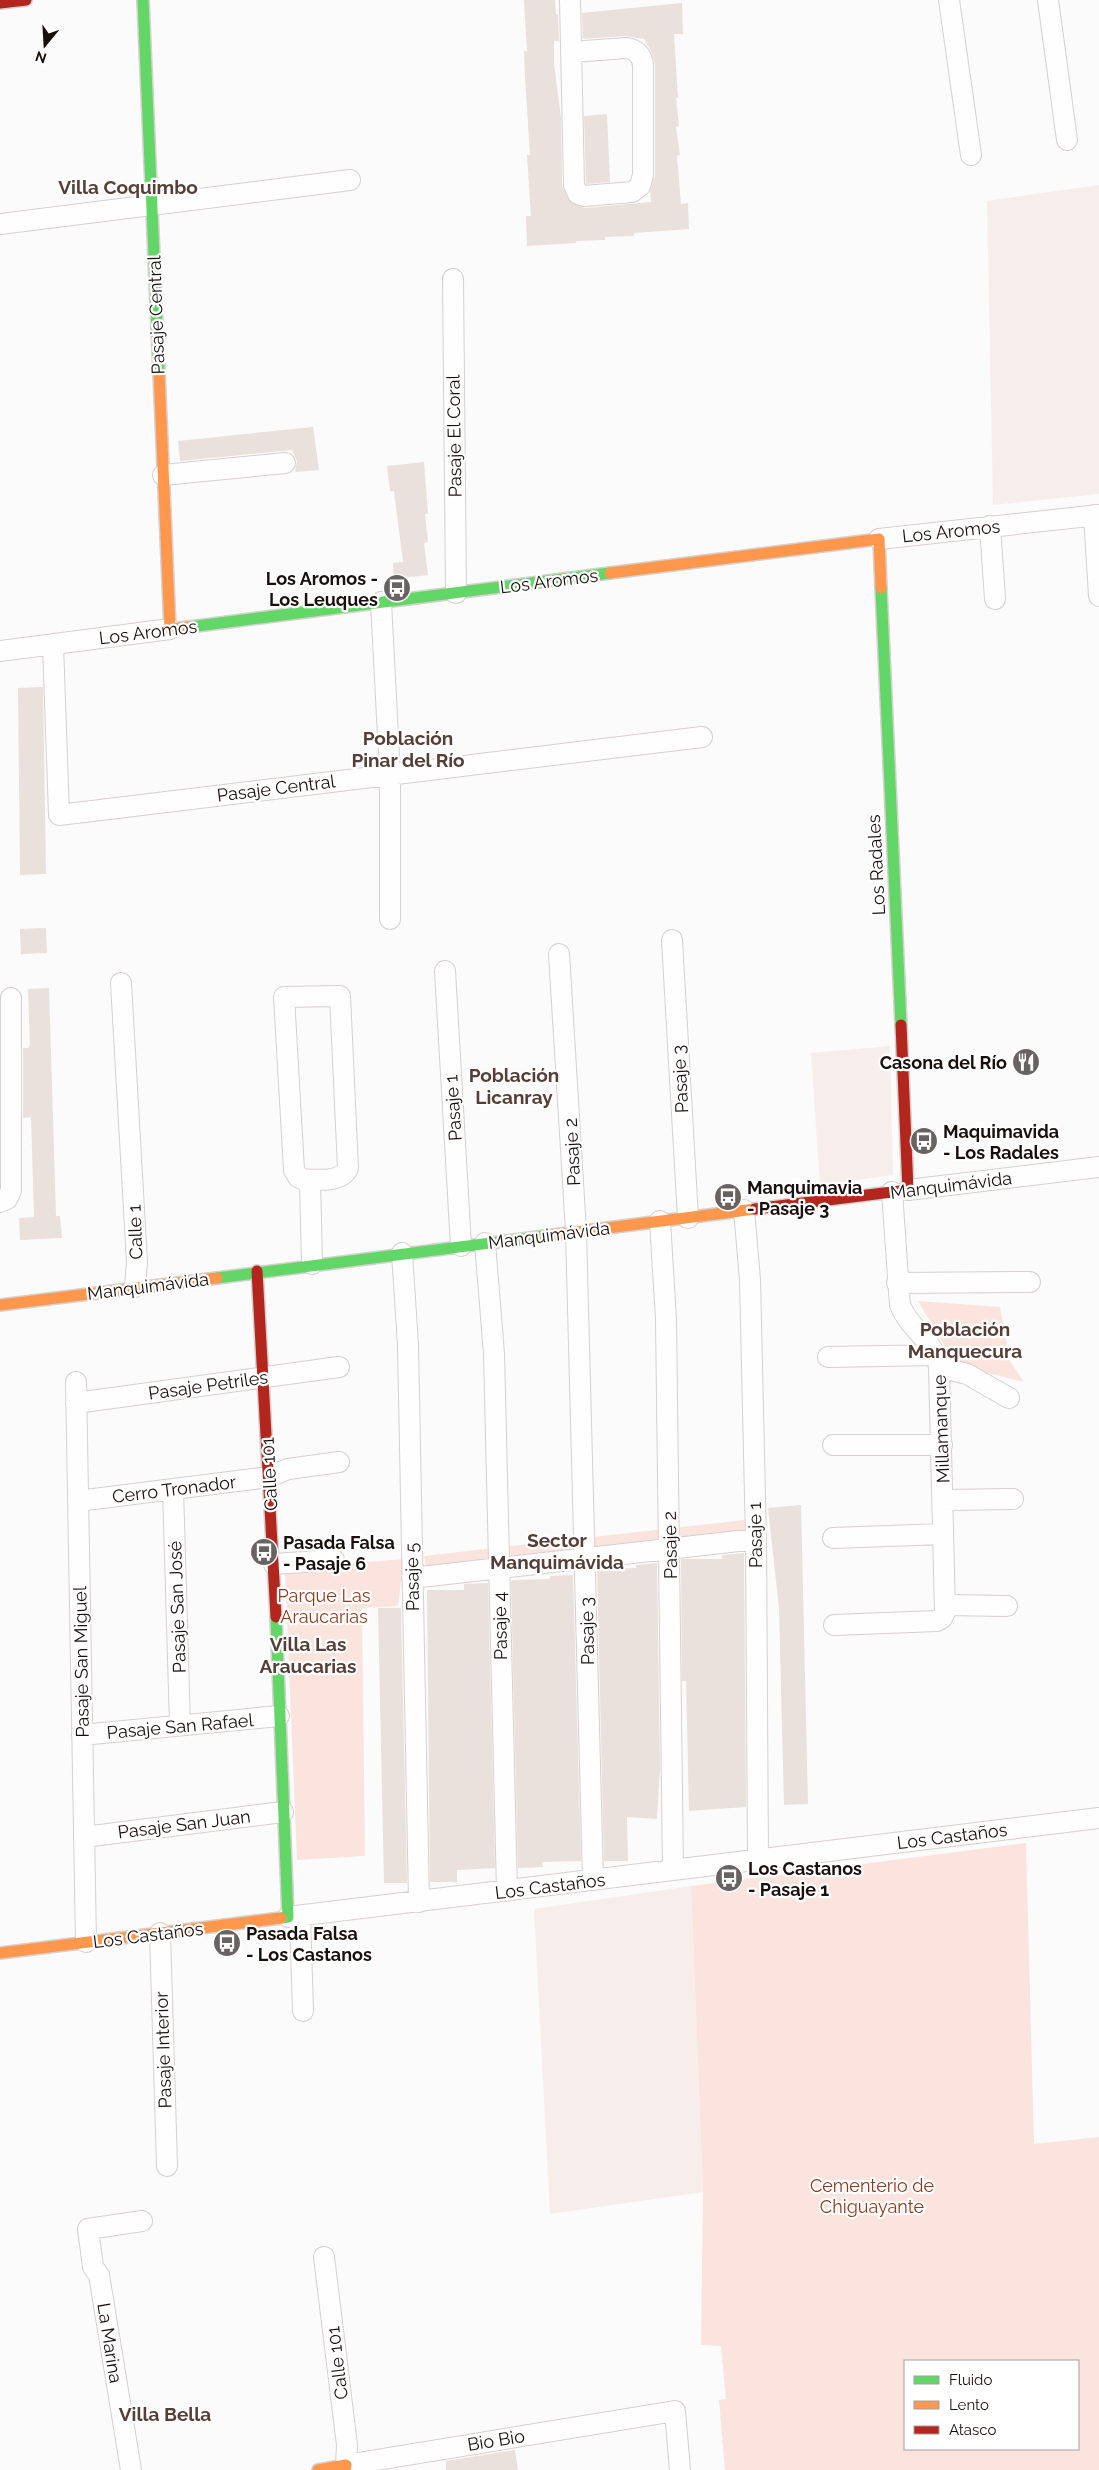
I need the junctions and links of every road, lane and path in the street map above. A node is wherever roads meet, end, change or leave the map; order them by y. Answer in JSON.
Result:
{"nodes":[{"id":1,"x":26,"y":0,"type":"edge"},
{"id":2,"x":143,"y":0,"type":"edge"},
{"id":3,"x":570,"y":0,"type":"edge"},
{"id":4,"x":949,"y":0,"type":"edge"},
{"id":5,"x":1048,"y":0,"type":"edge"},
{"id":6,"x":0,"y":4,"type":"edge"},
{"id":7,"x":571,"y":52,"type":"junction"},
{"id":8,"x":1067,"y":140,"type":"dead end"},
{"id":9,"x":971,"y":155,"type":"dead end"},
{"id":10,"x":350,"y":180,"type":"dead end"},
{"id":11,"x":152,"y":204,"type":"junction"},
{"id":12,"x":0,"y":224,"type":"edge"},
{"id":13,"x":453,"y":279,"type":"dead end"},
{"id":14,"x":285,"y":463,"type":"dead end"},
{"id":15,"x":163,"y":475,"type":"junction"},
{"id":16,"x":1096,"y":515,"type":"edge"},
{"id":17,"x":990,"y":526,"type":"junction"},
{"id":18,"x":879,"y":538,"type":"junction"},
{"id":19,"x":456,"y":592,"type":"junction"},
{"id":20,"x":1099,"y":596,"type":"edge"},
{"id":21,"x":996,"y":599,"type":"dead end"},
{"id":22,"x":381,"y":602,"type":"junction"},
{"id":23,"x":170,"y":629,"type":"junction"},
{"id":24,"x":53,"y":644,"type":"junction"},
{"id":25,"x":0,"y":651,"type":"edge"},
{"id":26,"x":702,"y":737,"type":"dead end"},
{"id":27,"x":390,"y":774,"type":"junction"},
{"id":28,"x":390,"y":919,"type":"dead end"},
{"id":29,"x":672,"y":940,"type":"dead end"},
{"id":30,"x":559,"y":954,"type":"dead end"},
{"id":31,"x":445,"y":971,"type":"dead end"},
{"id":32,"x":121,"y":982,"type":"dead end"},
{"id":33,"x":11,"y":998,"type":"dead end"},
{"id":34,"x":5,"y":1031,"type":"edge"},
{"id":35,"x":1099,"y":1167,"type":"edge"},
{"id":36,"x":310,"y":1180,"type":"junction"},
{"id":37,"x":900,"y":1191,"type":"junction"},
{"id":38,"x":0,"y":1202,"type":"edge"},
{"id":39,"x":744,"y":1210,"type":"junction"},
{"id":40,"x":688,"y":1218,"type":"junction"},
{"id":41,"x":660,"y":1221,"type":"junction"},
{"id":42,"x":576,"y":1231,"type":"junction"},
{"id":43,"x":485,"y":1242,"type":"junction"},
{"id":44,"x":461,"y":1246,"type":"junction"},
{"id":45,"x":402,"y":1253,"type":"junction"},
{"id":46,"x":312,"y":1264,"type":"junction"},
{"id":47,"x":257,"y":1271,"type":"junction"},
{"id":48,"x":1030,"y":1282,"type":"dead end"},
{"id":49,"x":897,"y":1283,"type":"junction"},
{"id":50,"x":135,"y":1287,"type":"junction"},
{"id":51,"x":0,"y":1305,"type":"edge"},
{"id":52,"x":828,"y":1357,"type":"dead end"},
{"id":53,"x":938,"y":1361,"type":"junction"},
{"id":54,"x":339,"y":1368,"type":"dead end"},
{"id":55,"x":264,"y":1378,"type":"junction"},
{"id":56,"x":76,"y":1382,"type":"dead end"},
{"id":57,"x":1009,"y":1398,"type":"dead end"},
{"id":58,"x":76,"y":1403,"type":"junction"},
{"id":59,"x":833,"y":1445,"type":"dead end"},
{"id":60,"x":942,"y":1445,"type":"junction"},
{"id":61,"x":339,"y":1462,"type":"dead end"},
{"id":62,"x":269,"y":1477,"type":"junction"},
{"id":63,"x":174,"y":1489,"type":"junction"},
{"id":64,"x":1013,"y":1499,"type":"dead end"},
{"id":65,"x":943,"y":1500,"type":"junction"},
{"id":66,"x":78,"y":1501,"type":"junction"},
{"id":67,"x":943,"y":1534,"type":"junction"},
{"id":68,"x":833,"y":1538,"type":"dead end"},
{"id":69,"x":756,"y":1539,"type":"junction"},
{"id":70,"x":670,"y":1548,"type":"junction"},
{"id":71,"x":585,"y":1558,"type":"junction"},
{"id":72,"x":334,"y":1560,"type":"dead end"},
{"id":73,"x":274,"y":1564,"type":"junction"},
{"id":74,"x":499,"y":1567,"type":"junction"},
{"id":75,"x":412,"y":1578,"type":"junction"},
{"id":76,"x":1007,"y":1606,"type":"dead end"},
{"id":77,"x":944,"y":1612,"type":"junction"},
{"id":78,"x":834,"y":1625,"type":"dead end"},
{"id":79,"x":278,"y":1716,"type":"junction"},
{"id":80,"x":180,"y":1725,"type":"junction"},
{"id":81,"x":82,"y":1735,"type":"junction"},
{"id":82,"x":283,"y":1812,"type":"junction"},
{"id":83,"x":1099,"y":1818,"type":"edge"},
{"id":84,"x":84,"y":1837,"type":"junction"},
{"id":85,"x":758,"y":1861,"type":"junction"},
{"id":86,"x":673,"y":1870,"type":"junction"},
{"id":87,"x":593,"y":1880,"type":"junction"},
{"id":88,"x":507,"y":1891,"type":"junction"},
{"id":89,"x":419,"y":1902,"type":"junction"},
{"id":90,"x":294,"y":1917,"type":"junction"},
{"id":91,"x":160,"y":1933,"type":"junction"},
{"id":92,"x":86,"y":1942,"type":"junction"},
{"id":93,"x":0,"y":1953,"type":"edge"},
{"id":94,"x":303,"y":2011,"type":"dead end"},
{"id":95,"x":167,"y":2166,"type":"dead end"},
{"id":96,"x":142,"y":2221,"type":"dead end"},
{"id":97,"x":324,"y":2257,"type":"dead end"},
{"id":98,"x":346,"y":2468,"type":"edge"},
{"id":99,"x":131,"y":2470,"type":"edge"},
{"id":100,"x":318,"y":2470,"type":"edge"},
{"id":101,"x":680,"y":2470,"type":"edge"}],
"edges":[{"from":1,"to":6,"type":"street"},
{"from":2,"to":11,"type":"street","name":"Pasaje Central"},
{"from":3,"to":7,"type":"street"},
{"from":4,"to":9,"type":"street"},
{"from":5,"to":8,"type":"street"},
{"from":7,"to":7,"type":"street"},
{"from":10,"to":11,"type":"street"},
{"from":11,"to":12,"type":"street"},
{"from":11,"to":15,"type":"street","name":"Pasaje Central"},
{"from":13,"to":19,"type":"street","name":"Pasaje El Coral"},
{"from":14,"to":15,"type":"street"},
{"from":15,"to":23,"type":"street","name":"Pasaje Central"},
{"from":16,"to":17,"type":"street","name":"Los Aromos"},
{"from":16,"to":20,"type":"street"},
{"from":17,"to":18,"type":"street","name":"Los Aromos"},
{"from":17,"to":21,"type":"street"},
{"from":18,"to":19,"type":"street","name":"Los Aromos"},
{"from":18,"to":37,"type":"street","name":"Los Radales"},
{"from":19,"to":22,"type":"street","name":"Los Aromos"},
{"from":22,"to":23,"type":"street","name":"Los Aromos"},
{"from":22,"to":27,"type":"street"},
{"from":23,"to":24,"type":"street","name":"Los Aromos"},
{"from":24,"to":25,"type":"street","name":"Los Aromos"},
{"from":24,"to":27,"type":"street","name":"Pasaje Central"},
{"from":26,"to":27,"type":"street","name":"Pasaje Central"},
{"from":27,"to":28,"type":"street"},
{"from":29,"to":40,"type":"street","name":"Pasaje 3"},
{"from":30,"to":42,"type":"street","name":"Pasaje 2"},
{"from":31,"to":44,"type":"street","name":"Pasaje 1"},
{"from":32,"to":50,"type":"street","name":"Calle 1"},
{"from":33,"to":34,"type":"street"},
{"from":34,"to":38,"type":"street"},
{"from":35,"to":37,"type":"street","name":"Manquimávida"},
{"from":36,"to":36,"type":"street"},
{"from":36,"to":46,"type":"street"},
{"from":37,"to":39,"type":"street","name":"Manquimávida"},
{"from":37,"to":49,"type":"street","name":"Millamanque"},
{"from":39,"to":40,"type":"street","name":"Manquimávida"},
{"from":39,"to":69,"type":"street","name":"Pasaje 1"},
{"from":40,"to":41,"type":"street","name":"Manquimávida"},
{"from":41,"to":42,"type":"street","name":"Manquimávida"},
{"from":41,"to":70,"type":"street","name":"Pasaje 2"},
{"from":42,"to":43,"type":"street","name":"Manquimávida"},
{"from":42,"to":71,"type":"street","name":"Pasaje 3"},
{"from":43,"to":44,"type":"street","name":"Manquimávida"},
{"from":43,"to":74,"type":"street","name":"Pasaje 4"},
{"from":44,"to":45,"type":"street","name":"Manquimávida"},
{"from":45,"to":46,"type":"street","name":"Manquimávida"},
{"from":45,"to":75,"type":"street","name":"Pasaje 5"},
{"from":46,"to":47,"type":"street","name":"Manquimávida"},
{"from":47,"to":50,"type":"street","name":"Manquimávida"},
{"from":47,"to":55,"type":"street","name":"Calle 101"},
{"from":48,"to":49,"type":"street"},
{"from":49,"to":53,"type":"street","name":"Millamanque"},
{"from":50,"to":51,"type":"street","name":"Manquimávida"},
{"from":52,"to":53,"type":"street"},
{"from":53,"to":57,"type":"street"},
{"from":53,"to":60,"type":"street","name":"Millamanque"},
{"from":54,"to":55,"type":"street","name":"Pasaje Petriles"},
{"from":55,"to":58,"type":"street","name":"Pasaje Petriles"},
{"from":55,"to":62,"type":"street","name":"Calle 101"},
{"from":56,"to":58,"type":"street","name":"Pasaje San Miguel"},
{"from":58,"to":66,"type":"street","name":"Pasaje San Miguel"},
{"from":59,"to":60,"type":"street"},
{"from":60,"to":65,"type":"street","name":"Millamanque"},
{"from":61,"to":62,"type":"street","name":"Cerro Tronador"},
{"from":62,"to":63,"type":"street","name":"Cerro Tronador"},
{"from":62,"to":73,"type":"street","name":"Calle 101"},
{"from":63,"to":66,"type":"street","name":"Cerro Tronador"},
{"from":63,"to":80,"type":"street","name":"Pasaje San José"},
{"from":64,"to":65,"type":"street"},
{"from":65,"to":67,"type":"street","name":"Millamanque"},
{"from":66,"to":81,"type":"street","name":"Pasaje San Miguel"},
{"from":67,"to":68,"type":"street"},
{"from":67,"to":77,"type":"street","name":"Millamanque"},
{"from":69,"to":70,"type":"street"},
{"from":69,"to":85,"type":"street","name":"Pasaje 1"},
{"from":70,"to":71,"type":"street"},
{"from":70,"to":86,"type":"street","name":"Pasaje 2"},
{"from":71,"to":74,"type":"street"},
{"from":71,"to":87,"type":"street","name":"Pasaje 3"},
{"from":72,"to":73,"type":"street"},
{"from":73,"to":79,"type":"street","name":"Calle 101"},
{"from":74,"to":75,"type":"street"},
{"from":74,"to":88,"type":"street","name":"Pasaje 4"},
{"from":75,"to":89,"type":"street","name":"Pasaje 5"},
{"from":76,"to":77,"type":"street"},
{"from":77,"to":78,"type":"street"},
{"from":79,"to":80,"type":"street","name":"Pasaje San Rafael"},
{"from":79,"to":82,"type":"street","name":"Calle 101"},
{"from":80,"to":81,"type":"street","name":"Pasaje San Rafael"},
{"from":81,"to":84,"type":"street","name":"Pasaje San Miguel"},
{"from":82,"to":84,"type":"street","name":"Pasaje San Juan"},
{"from":82,"to":90,"type":"street","name":"Calle 101"},
{"from":83,"to":85,"type":"street","name":"Los Castaños"},
{"from":84,"to":92,"type":"street","name":"Pasaje San Miguel"},
{"from":85,"to":86,"type":"street","name":"Los Castaños"},
{"from":86,"to":87,"type":"street","name":"Los Castaños"},
{"from":87,"to":88,"type":"street","name":"Los Castaños"},
{"from":88,"to":89,"type":"street","name":"Los Castaños"},
{"from":89,"to":90,"type":"street","name":"Los Castaños"},
{"from":90,"to":91,"type":"street","name":"Los Castaños"},
{"from":90,"to":94,"type":"street"},
{"from":91,"to":92,"type":"street","name":"Los Castaños"},
{"from":91,"to":95,"type":"street","name":"Pasaje Interior"},
{"from":92,"to":93,"type":"street","name":"Los Castaños"},
{"from":96,"to":99,"type":"street","name":"La Marina"},
{"from":97,"to":98,"type":"street","name":"Calle 101"},
{"from":98,"to":100,"type":"street","name":"Bio Bio"},
{"from":98,"to":101,"type":"street","name":"Bio Bio"}]}
